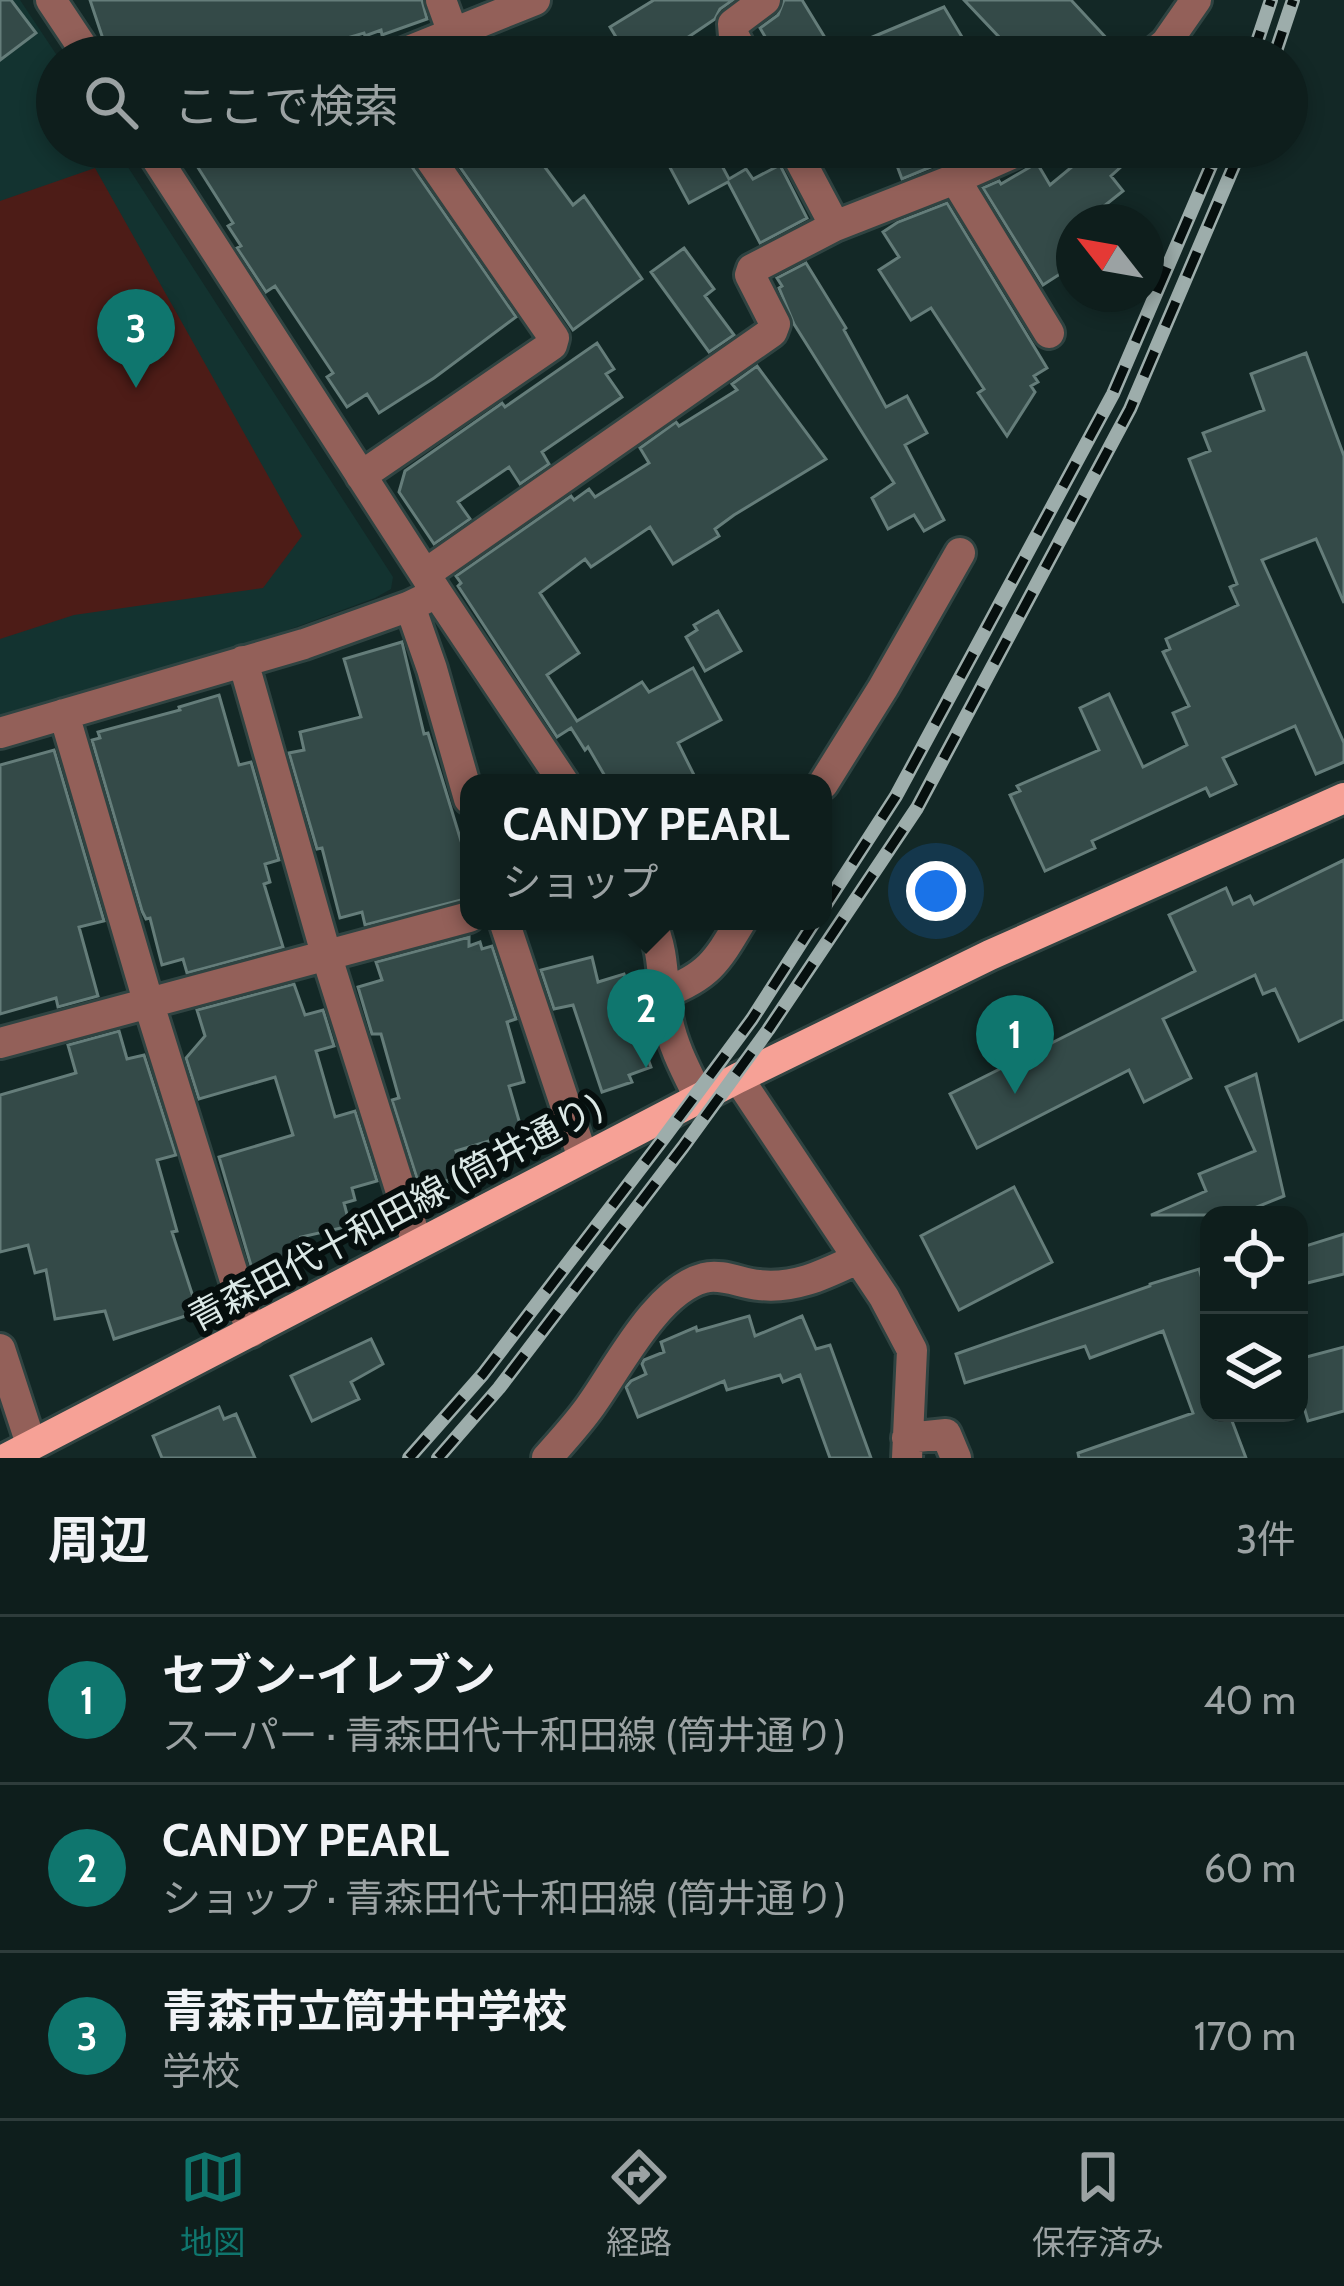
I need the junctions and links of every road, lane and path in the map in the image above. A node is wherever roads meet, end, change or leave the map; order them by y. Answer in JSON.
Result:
{"nodes":[{"id":1,"x":51,"y":0,"type":"edge"},
{"id":2,"x":441,"y":0,"type":"edge"},
{"id":3,"x":535,"y":0,"type":"edge"},
{"id":4,"x":765,"y":0,"type":"edge"},
{"id":5,"x":1196,"y":0,"type":"edge"},
{"id":6,"x":453,"y":33,"type":"junction"},
{"id":7,"x":75,"y":36,"type":"edge"},
{"id":8,"x":446,"y":36,"type":"edge"},
{"id":9,"x":734,"y":36,"type":"edge"},
{"id":10,"x":1171,"y":36,"type":"edge"},
{"id":11,"x":167,"y":168,"type":"edge"},
{"id":12,"x":437,"y":168,"type":"edge"},
{"id":13,"x":805,"y":168,"type":"edge"},
{"id":14,"x":980,"y":168,"type":"edge"},
{"id":15,"x":956,"y":179,"type":"junction"},
{"id":16,"x":835,"y":226,"type":"junction"},
{"id":17,"x":1049,"y":333,"type":"dead end"},
{"id":18,"x":361,"y":476,"type":"junction"},
{"id":19,"x":960,"y":553,"type":"dead end"},
{"id":20,"x":424,"y":591,"type":"junction"},
{"id":21,"x":243,"y":661,"type":"junction"},
{"id":22,"x":64,"y":714,"type":"junction"},
{"id":23,"x":0,"y":734,"type":"edge"},
{"id":24,"x":462,"y":774,"type":"edge"},
{"id":25,"x":557,"y":774,"type":"edge"},
{"id":26,"x":829,"y":774,"type":"edge"},
{"id":27,"x":1344,"y":798,"type":"edge"},
{"id":28,"x":460,"y":918,"type":"edge"},
{"id":29,"x":507,"y":930,"type":"edge"},
{"id":30,"x":654,"y":930,"type":"edge"},
{"id":31,"x":734,"y":930,"type":"edge"},
{"id":32,"x":326,"y":954,"type":"junction"},
{"id":33,"x":664,"y":993,"type":"junction"},
{"id":34,"x":148,"y":1001,"type":"junction"},
{"id":35,"x":0,"y":1042,"type":"edge"},
{"id":36,"x":738,"y":1078,"type":"junction"},
{"id":37,"x":699,"y":1097,"type":"junction"},
{"id":38,"x":583,"y":1158,"type":"junction"},
{"id":39,"x":417,"y":1243,"type":"junction"},
{"id":40,"x":857,"y":1259,"type":"junction"},
{"id":41,"x":251,"y":1332,"type":"junction"},
{"id":42,"x":0,"y":1348,"type":"edge"},
{"id":43,"x":907,"y":1448,"type":"edge"},
{"id":44,"x":19,"y":1451,"type":"edge"},
{"id":45,"x":547,"y":1458,"type":"edge"},
{"id":46,"x":956,"y":1458,"type":"edge"}],
"edges":[{"from":1,"to":7,"type":"street"},
{"from":2,"to":6,"type":"street"},
{"from":3,"to":6,"type":"street"},
{"from":4,"to":9,"type":"street"},
{"from":5,"to":10,"type":"street"},
{"from":6,"to":8,"type":"street"},
{"from":11,"to":18,"type":"street"},
{"from":12,"to":18,"type":"street"},
{"from":13,"to":16,"type":"street"},
{"from":14,"to":15,"type":"street"},
{"from":15,"to":16,"type":"street"},
{"from":15,"to":17,"type":"street"},
{"from":16,"to":20,"type":"street"},
{"from":18,"to":20,"type":"street"},
{"from":19,"to":26,"type":"street"},
{"from":20,"to":21,"type":"street"},
{"from":20,"to":24,"type":"street"},
{"from":20,"to":25,"type":"street"},
{"from":21,"to":22,"type":"street"},
{"from":21,"to":32,"type":"street"},
{"from":22,"to":23,"type":"street"},
{"from":22,"to":34,"type":"street"},
{"from":27,"to":36,"type":"main road","name":"青森田代十和田線 (筒井通り)"},
{"from":28,"to":32,"type":"street"},
{"from":29,"to":38,"type":"street"},
{"from":30,"to":33,"type":"street"},
{"from":31,"to":33,"type":"street"},
{"from":32,"to":34,"type":"street"},
{"from":32,"to":39,"type":"street"},
{"from":33,"to":37,"type":"street"},
{"from":34,"to":35,"type":"street"},
{"from":34,"to":41,"type":"street"},
{"from":36,"to":37,"type":"main road","name":"青森田代十和田線 (筒井通り)"},
{"from":36,"to":40,"type":"street"},
{"from":37,"to":38,"type":"main road","name":"青森田代十和田線 (筒井通り)"},
{"from":38,"to":39,"type":"main road","name":"青森田代十和田線 (筒井通り)"},
{"from":39,"to":41,"type":"main road","name":"青森田代十和田線 (筒井通り)"},
{"from":40,"to":43,"type":"street"},
{"from":40,"to":45,"type":"street"},
{"from":41,"to":44,"type":"main road","name":"青森田代十和田線 (筒井通り)"},
{"from":42,"to":44,"type":"street"},
{"from":43,"to":46,"type":"street"}]}
